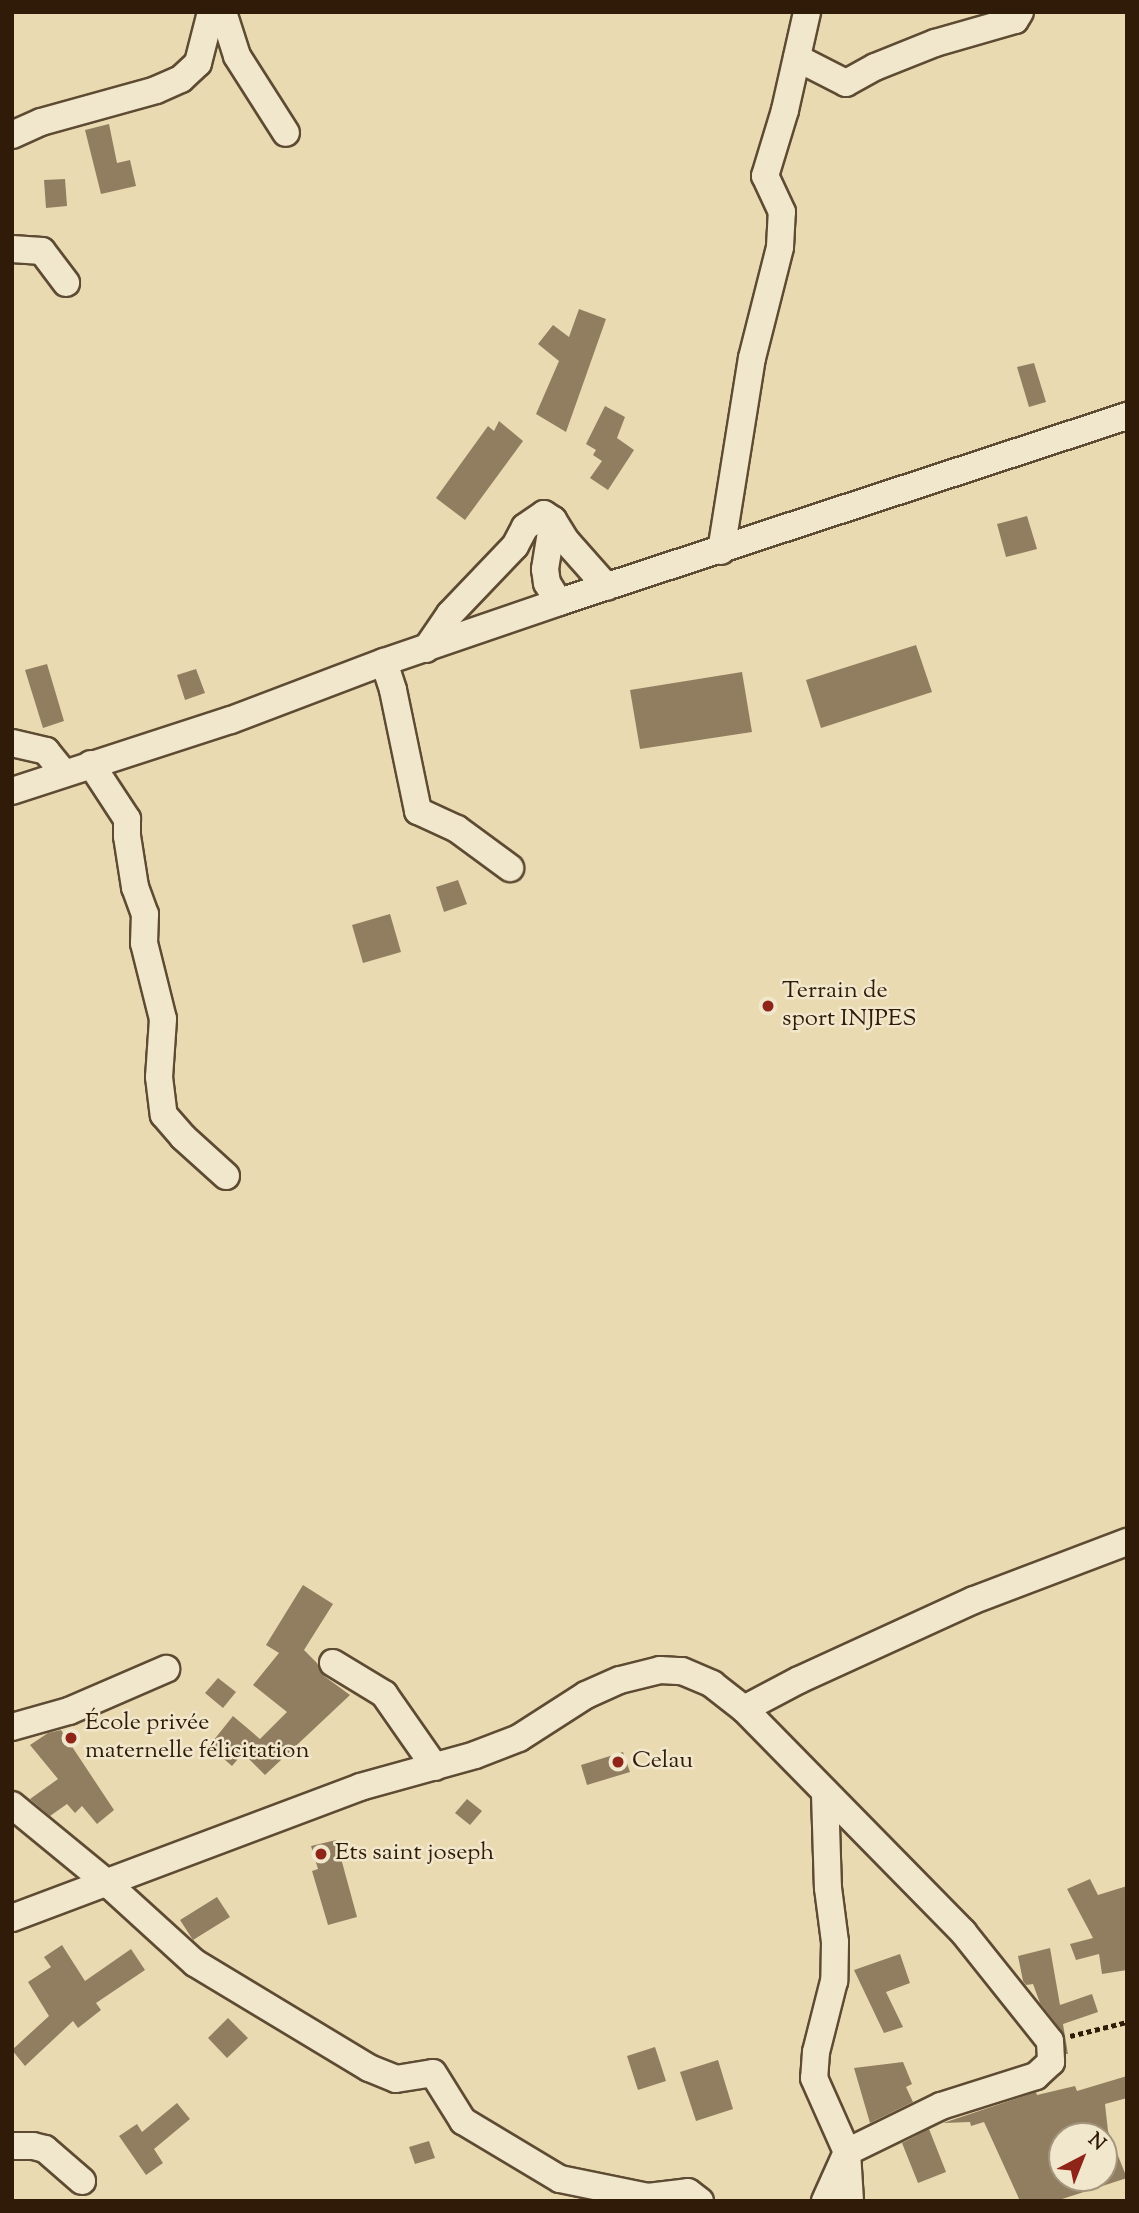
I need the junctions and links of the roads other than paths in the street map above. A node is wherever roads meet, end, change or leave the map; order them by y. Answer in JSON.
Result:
{"nodes":[{"id":1,"x":211,"y":12,"type":"edge"},
{"id":2,"x":223,"y":12,"type":"edge"},
{"id":3,"x":807,"y":12,"type":"edge"},
{"id":4,"x":1020,"y":12,"type":"edge"},
{"id":5,"x":797,"y":58,"type":"junction"},
{"id":6,"x":286,"y":133,"type":"dead end"},
{"id":7,"x":12,"y":135,"type":"edge"},
{"id":8,"x":12,"y":249,"type":"edge"},
{"id":9,"x":66,"y":283,"type":"dead end"},
{"id":10,"x":1127,"y":416,"type":"edge"},
{"id":11,"x":553,"y":520,"type":"junction"},
{"id":12,"x":721,"y":551,"type":"junction"},
{"id":13,"x":607,"y":587,"type":"junction"},
{"id":14,"x":559,"y":602,"type":"junction"},
{"id":15,"x":426,"y":649,"type":"junction"},
{"id":16,"x":384,"y":662,"type":"junction"},
{"id":17,"x":12,"y":743,"type":"edge"},
{"id":18,"x":92,"y":764,"type":"junction"},
{"id":19,"x":64,"y":774,"type":"junction"},
{"id":20,"x":12,"y":792,"type":"edge"},
{"id":21,"x":510,"y":868,"type":"dead end"},
{"id":22,"x":226,"y":1176,"type":"dead end"},
{"id":23,"x":1127,"y":1542,"type":"edge"},
{"id":24,"x":333,"y":1663,"type":"dead end"},
{"id":25,"x":166,"y":1669,"type":"dead end"},
{"id":26,"x":744,"y":1709,"type":"junction"},
{"id":27,"x":12,"y":1727,"type":"edge"},
{"id":28,"x":435,"y":1767,"type":"junction"},
{"id":29,"x":825,"y":1794,"type":"junction"},
{"id":30,"x":12,"y":1805,"type":"edge"},
{"id":31,"x":107,"y":1883,"type":"junction"},
{"id":32,"x":12,"y":1918,"type":"edge"},
{"id":33,"x":12,"y":2146,"type":"edge"},
{"id":34,"x":847,"y":2152,"type":"junction"},
{"id":35,"x":82,"y":2181,"type":"dead end"},
{"id":36,"x":700,"y":2201,"type":"edge"},
{"id":37,"x":825,"y":2201,"type":"edge"},
{"id":38,"x":849,"y":2201,"type":"edge"}],
"edges":[{"from":1,"to":7,"type":"street"},
{"from":2,"to":6,"type":"street"},
{"from":3,"to":5,"type":"street"},
{"from":4,"to":5,"type":"street"},
{"from":5,"to":12,"type":"street"},
{"from":8,"to":9,"type":"street"},
{"from":10,"to":12,"type":"street"},
{"from":11,"to":13,"type":"street"},
{"from":11,"to":14,"type":"street"},
{"from":11,"to":15,"type":"street"},
{"from":12,"to":13,"type":"street"},
{"from":13,"to":14,"type":"street"},
{"from":14,"to":15,"type":"street"},
{"from":15,"to":16,"type":"street"},
{"from":16,"to":18,"type":"street"},
{"from":16,"to":21,"type":"street"},
{"from":17,"to":19,"type":"street"},
{"from":18,"to":19,"type":"street"},
{"from":18,"to":22,"type":"street"},
{"from":19,"to":20,"type":"street"},
{"from":23,"to":26,"type":"street"},
{"from":24,"to":28,"type":"street"},
{"from":25,"to":27,"type":"street"},
{"from":26,"to":28,"type":"street"},
{"from":26,"to":29,"type":"street"},
{"from":28,"to":31,"type":"street"},
{"from":29,"to":34,"type":"street"},
{"from":29,"to":34,"type":"street"},
{"from":30,"to":31,"type":"street"},
{"from":31,"to":32,"type":"street"},
{"from":31,"to":36,"type":"street"},
{"from":33,"to":35,"type":"street"},
{"from":34,"to":37,"type":"street"},
{"from":34,"to":38,"type":"street"}]}
